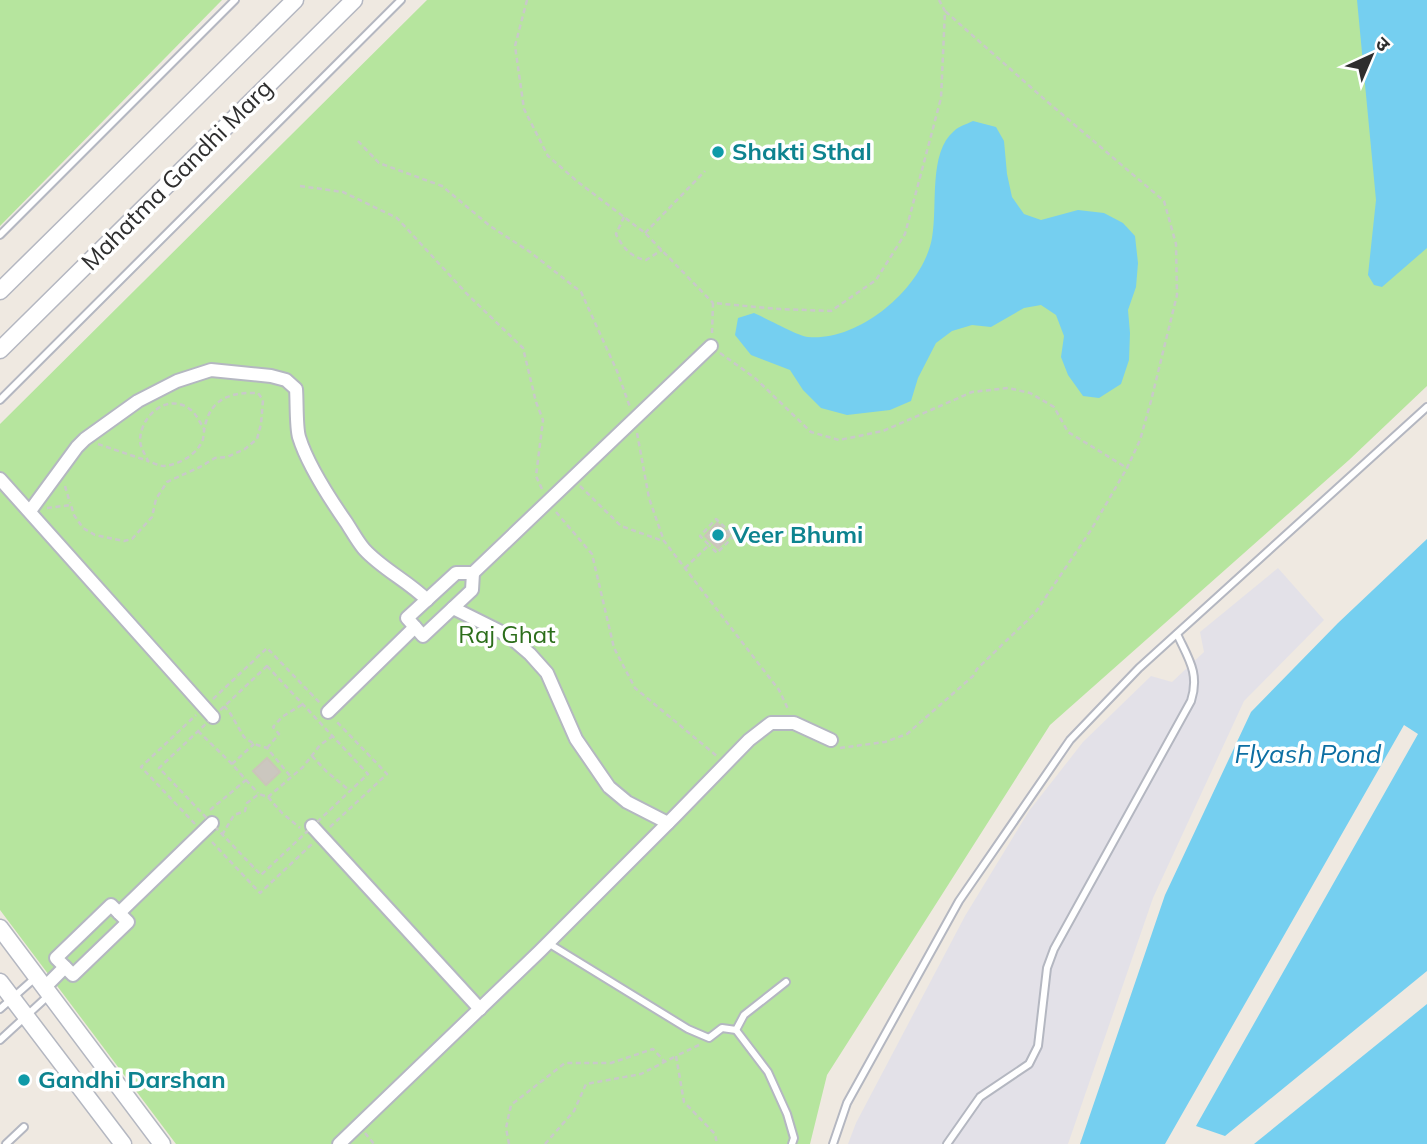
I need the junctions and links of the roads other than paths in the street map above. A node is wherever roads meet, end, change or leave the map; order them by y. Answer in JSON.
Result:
{"nodes":[{"id":1,"x":235,"y":0,"type":"edge"},
{"id":2,"x":295,"y":0,"type":"edge"},
{"id":3,"x":355,"y":0,"type":"edge"},
{"id":4,"x":401,"y":0,"type":"edge"},
{"id":5,"x":0,"y":235,"type":"edge"},
{"id":6,"x":0,"y":291,"type":"edge"},
{"id":7,"x":711,"y":346,"type":"road end"},
{"id":8,"x":0,"y":350,"type":"edge"},
{"id":9,"x":0,"y":400,"type":"edge"},
{"id":10,"x":1427,"y":407,"type":"edge"},
{"id":11,"x":0,"y":479,"type":"edge"},
{"id":12,"x":30,"y":511,"type":"junction"},
{"id":13,"x":473,"y":573,"type":"junction"},
{"id":14,"x":427,"y":600,"type":"junction"},
{"id":15,"x":453,"y":607,"type":"junction"},
{"id":16,"x":415,"y":627,"type":"junction"},
{"id":17,"x":1177,"y":634,"type":"junction"},
{"id":18,"x":188,"y":691,"type":"junction"},
{"id":19,"x":209,"y":703,"type":"road end"},
{"id":20,"x":328,"y":712,"type":"road end"},
{"id":21,"x":198,"y":713,"type":"dead end"},
{"id":22,"x":213,"y":717,"type":"road end"},
{"id":23,"x":831,"y":740,"type":"road end"},
{"id":24,"x":208,"y":819,"type":"road end"},
{"id":25,"x":668,"y":823,"type":"junction"},
{"id":26,"x":326,"y":831,"type":"road end"},
{"id":27,"x":311,"y":833,"type":"road end"},
{"id":28,"x":337,"y":853,"type":"junction"},
{"id":29,"x":119,"y":914,"type":"junction"},
{"id":30,"x":0,"y":928,"type":"edge"},
{"id":31,"x":548,"y":943,"type":"junction"},
{"id":32,"x":65,"y":967,"type":"junction"},
{"id":33,"x":0,"y":982,"type":"edge"},
{"id":34,"x":786,"y":982,"type":"dead end"},
{"id":35,"x":43,"y":987,"type":"junction"},
{"id":36,"x":12,"y":998,"type":"junction"},
{"id":37,"x":0,"y":1009,"type":"edge"},
{"id":38,"x":480,"y":1009,"type":"junction"},
{"id":39,"x":26,"y":1016,"type":"junction"},
{"id":40,"x":736,"y":1030,"type":"junction"},
{"id":41,"x":0,"y":1040,"type":"edge"},
{"id":42,"x":24,"y":1127,"type":"dead end"},
{"id":43,"x":6,"y":1144,"type":"edge"},
{"id":44,"x":123,"y":1144,"type":"edge"},
{"id":45,"x":162,"y":1144,"type":"edge"},
{"id":46,"x":339,"y":1144,"type":"edge"},
{"id":47,"x":792,"y":1144,"type":"edge"},
{"id":48,"x":833,"y":1144,"type":"edge"},
{"id":49,"x":947,"y":1144,"type":"edge"}],
"edges":[{"from":1,"to":5,"type":"lane"},
{"from":2,"to":6,"type":"main road","name":"Mahatma Gandhi Marg"},
{"from":3,"to":8,"type":"main road","name":"Mahatma Gandhi Marg"},
{"from":4,"to":9,"type":"lane"},
{"from":7,"to":13,"type":"street"},
{"from":10,"to":17,"type":"lane"},
{"from":11,"to":12,"type":"street"},
{"from":12,"to":14,"type":"street"},
{"from":12,"to":18,"type":"street"},
{"from":13,"to":14,"type":"street"},
{"from":13,"to":15,"type":"street"},
{"from":14,"to":16,"type":"street"},
{"from":15,"to":16,"type":"street"},
{"from":15,"to":25,"type":"street"},
{"from":16,"to":20,"type":"street"},
{"from":17,"to":48,"type":"lane"},
{"from":17,"to":49,"type":"lane"},
{"from":18,"to":19,"type":"street"},
{"from":18,"to":21,"type":"street"},
{"from":18,"to":22,"type":"street"},
{"from":23,"to":25,"type":"street"},
{"from":24,"to":29,"type":"street"},
{"from":25,"to":31,"type":"street"},
{"from":26,"to":28,"type":"street"},
{"from":27,"to":28,"type":"street"},
{"from":28,"to":38,"type":"street"},
{"from":29,"to":32,"type":"street"},
{"from":29,"to":32,"type":"street"},
{"from":30,"to":35,"type":"main road"},
{"from":31,"to":38,"type":"street"},
{"from":31,"to":40,"type":"lane"},
{"from":32,"to":35,"type":"street"},
{"from":33,"to":36,"type":"main road"},
{"from":34,"to":40,"type":"lane"},
{"from":35,"to":36,"type":"lane"},
{"from":35,"to":39,"type":"lane"},
{"from":35,"to":45,"type":"main road"},
{"from":36,"to":37,"type":"lane"},
{"from":36,"to":39,"type":"main road"},
{"from":38,"to":46,"type":"street"},
{"from":39,"to":41,"type":"lane"},
{"from":39,"to":44,"type":"main road"},
{"from":40,"to":47,"type":"lane"},
{"from":42,"to":43,"type":"lane"}]}
